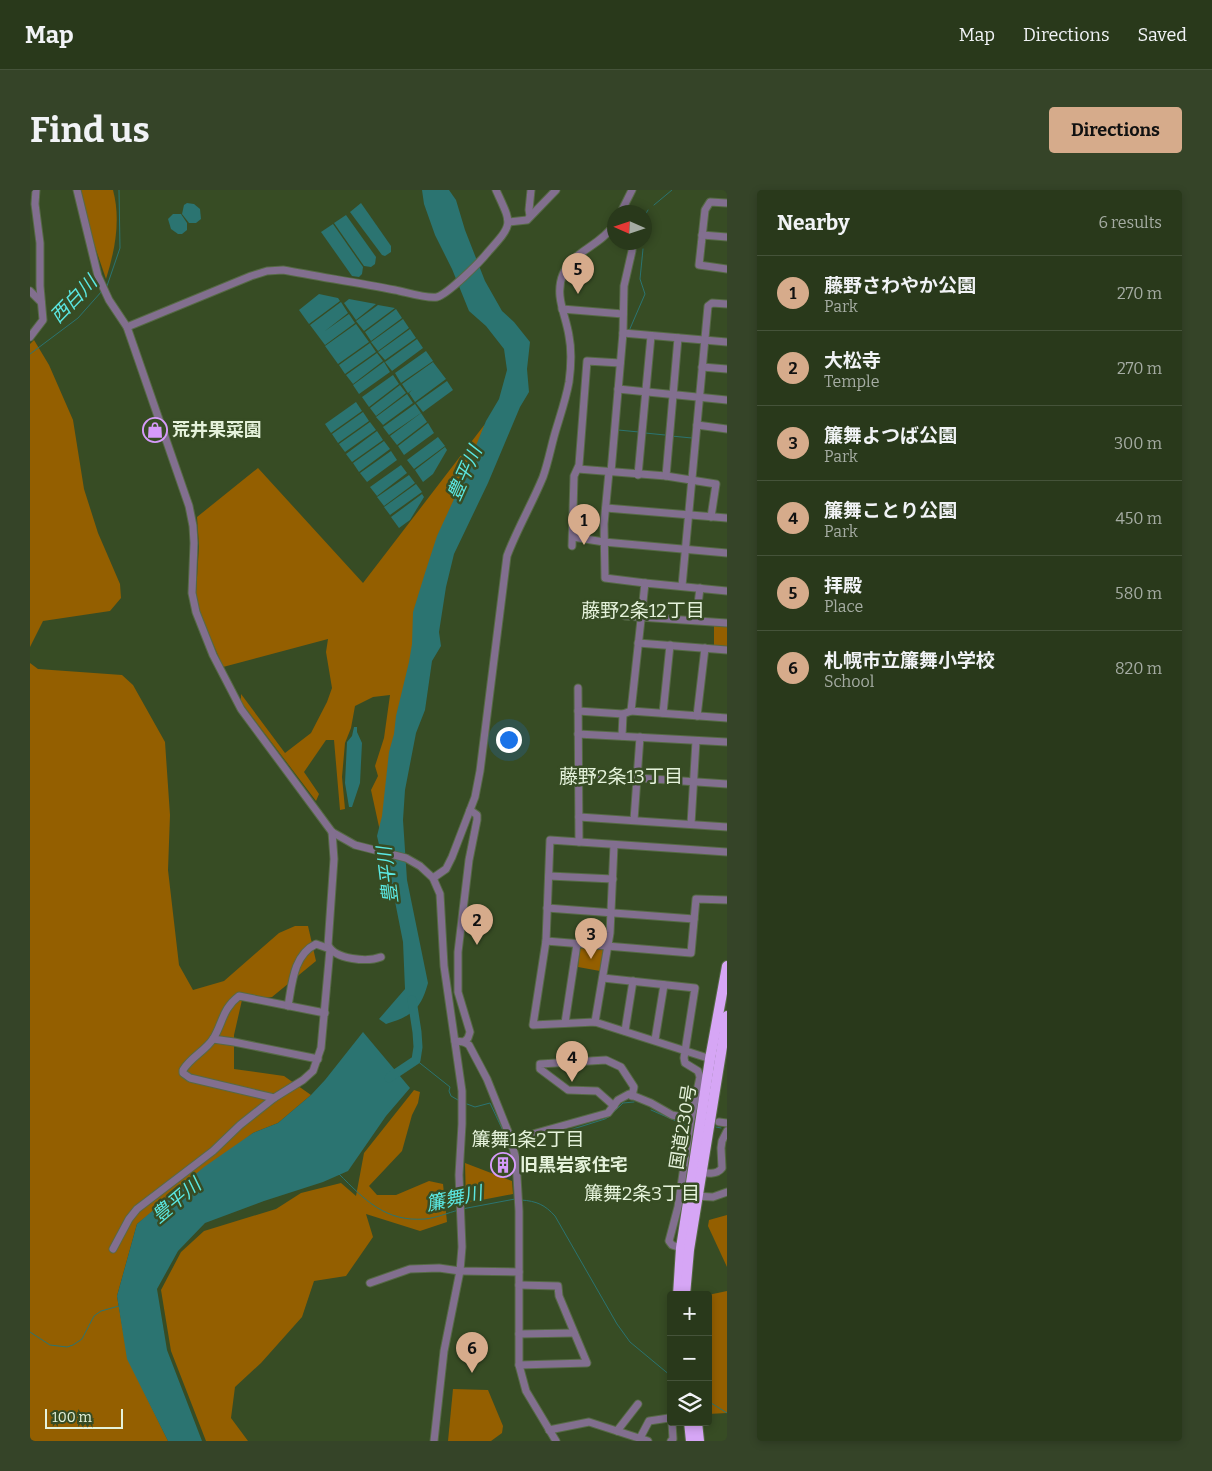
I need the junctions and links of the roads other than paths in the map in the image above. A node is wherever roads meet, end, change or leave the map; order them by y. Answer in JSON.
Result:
{"nodes":[{"id":1,"x":36,"y":190,"type":"edge"},
{"id":2,"x":77,"y":190,"type":"edge"},
{"id":3,"x":496,"y":190,"type":"edge"},
{"id":4,"x":531,"y":190,"type":"edge"},
{"id":5,"x":556,"y":190,"type":"edge"},
{"id":6,"x":632,"y":190,"type":"edge"},
{"id":7,"x":727,"y":204,"type":"edge"},
{"id":8,"x":624,"y":205,"type":"edge"},
{"id":9,"x":530,"y":216,"type":"junction"},
{"id":10,"x":509,"y":222,"type":"junction"},
{"id":11,"x":607,"y":234,"type":"edge"},
{"id":12,"x":702,"y":235,"type":"junction"},
{"id":13,"x":727,"y":237,"type":"edge"},
{"id":14,"x":632,"y":250,"type":"edge"},
{"id":15,"x":727,"y":269,"type":"edge"},
{"id":16,"x":30,"y":291,"type":"edge"},
{"id":17,"x":41,"y":302,"type":"junction"},
{"id":18,"x":727,"y":304,"type":"edge"},
{"id":19,"x":562,"y":309,"type":"junction"},
{"id":20,"x":623,"y":314,"type":"junction"},
{"id":21,"x":127,"y":327,"type":"junction"},
{"id":22,"x":622,"y":333,"type":"junction"},
{"id":23,"x":651,"y":336,"type":"junction"},
{"id":24,"x":30,"y":337,"type":"edge"},
{"id":25,"x":678,"y":338,"type":"junction"},
{"id":26,"x":704,"y":340,"type":"junction"},
{"id":27,"x":727,"y":342,"type":"edge"},
{"id":28,"x":620,"y":362,"type":"junction"},
{"id":29,"x":702,"y":367,"type":"junction"},
{"id":30,"x":727,"y":369,"type":"edge"},
{"id":31,"x":618,"y":389,"type":"junction"},
{"id":32,"x":646,"y":391,"type":"junction"},
{"id":33,"x":673,"y":394,"type":"junction"},
{"id":34,"x":699,"y":397,"type":"junction"},
{"id":35,"x":727,"y":400,"type":"edge"},
{"id":36,"x":697,"y":425,"type":"junction"},
{"id":37,"x":727,"y":429,"type":"edge"},
{"id":38,"x":578,"y":468,"type":"junction"},
{"id":39,"x":610,"y":472,"type":"junction"},
{"id":40,"x":638,"y":475,"type":"junction"},
{"id":41,"x":666,"y":476,"type":"junction"},
{"id":42,"x":692,"y":480,"type":"junction"},
{"id":43,"x":606,"y":508,"type":"junction"},
{"id":44,"x":689,"y":515,"type":"junction"},
{"id":45,"x":712,"y":517,"type":"junction"},
{"id":46,"x":727,"y":518,"type":"edge"},
{"id":47,"x":573,"y":537,"type":"junction"},
{"id":48,"x":604,"y":542,"type":"junction"},
{"id":49,"x":572,"y":546,"type":"dead end"},
{"id":50,"x":686,"y":548,"type":"junction"},
{"id":51,"x":727,"y":552,"type":"edge"},
{"id":52,"x":644,"y":583,"type":"junction"},
{"id":53,"x":682,"y":586,"type":"junction"},
{"id":54,"x":700,"y":588,"type":"junction"},
{"id":55,"x":727,"y":590,"type":"edge"},
{"id":56,"x":624,"y":616,"type":"dead end"},
{"id":57,"x":641,"y":616,"type":"junction"},
{"id":58,"x":696,"y":620,"type":"junction"},
{"id":59,"x":727,"y":623,"type":"edge"},
{"id":60,"x":638,"y":643,"type":"junction"},
{"id":61,"x":670,"y":645,"type":"junction"},
{"id":62,"x":705,"y":648,"type":"junction"},
{"id":63,"x":727,"y":650,"type":"edge"},
{"id":64,"x":578,"y":688,"type":"dead end"},
{"id":65,"x":578,"y":711,"type":"junction"},
{"id":66,"x":627,"y":713,"type":"junction"},
{"id":67,"x":663,"y":714,"type":"junction"},
{"id":68,"x":697,"y":716,"type":"junction"},
{"id":69,"x":727,"y":718,"type":"edge"},
{"id":70,"x":578,"y":734,"type":"junction"},
{"id":71,"x":622,"y":736,"type":"junction"},
{"id":72,"x":640,"y":737,"type":"junction"},
{"id":73,"x":696,"y":741,"type":"junction"},
{"id":74,"x":727,"y":742,"type":"edge"},
{"id":75,"x":579,"y":774,"type":"junction"},
{"id":76,"x":637,"y":778,"type":"junction"},
{"id":77,"x":693,"y":782,"type":"junction"},
{"id":78,"x":727,"y":784,"type":"edge"},
{"id":79,"x":470,"y":810,"type":"junction"},
{"id":80,"x":579,"y":817,"type":"junction"},
{"id":81,"x":634,"y":820,"type":"junction"},
{"id":82,"x":691,"y":824,"type":"junction"},
{"id":83,"x":727,"y":827,"type":"edge"},
{"id":84,"x":332,"y":832,"type":"junction"},
{"id":85,"x":579,"y":842,"type":"junction"},
{"id":86,"x":614,"y":845,"type":"junction"},
{"id":87,"x":727,"y":852,"type":"edge"},
{"id":88,"x":430,"y":875,"type":"junction"},
{"id":89,"x":548,"y":876,"type":"junction"},
{"id":90,"x":613,"y":879,"type":"junction"},
{"id":91,"x":727,"y":900,"type":"edge"},
{"id":92,"x":547,"y":908,"type":"junction"},
{"id":93,"x":611,"y":913,"type":"junction"},
{"id":94,"x":694,"y":919,"type":"junction"},
{"id":95,"x":546,"y":942,"type":"junction"},
{"id":96,"x":577,"y":944,"type":"junction"},
{"id":97,"x":608,"y":947,"type":"junction"},
{"id":98,"x":330,"y":949,"type":"junction"},
{"id":99,"x":381,"y":957,"type":"dead end"},
{"id":100,"x":727,"y":966,"type":"edge"},
{"id":101,"x":603,"y":978,"type":"junction"},
{"id":102,"x":633,"y":981,"type":"junction"},
{"id":103,"x":664,"y":984,"type":"junction"},
{"id":104,"x":288,"y":1006,"type":"junction"},
{"id":105,"x":325,"y":1013,"type":"junction"},
{"id":106,"x":727,"y":1016,"type":"edge"},
{"id":107,"x":595,"y":1022,"type":"junction"},
{"id":108,"x":565,"y":1023,"type":"junction"},
{"id":109,"x":625,"y":1031,"type":"junction"},
{"id":110,"x":213,"y":1039,"type":"junction"},
{"id":111,"x":655,"y":1040,"type":"junction"},
{"id":112,"x":455,"y":1041,"type":"junction"},
{"id":113,"x":464,"y":1042,"type":"junction"},
{"id":114,"x":685,"y":1051,"type":"junction"},
{"id":115,"x":318,"y":1059,"type":"junction"},
{"id":116,"x":719,"y":1064,"type":"edge"},
{"id":117,"x":632,"y":1096,"type":"junction"},
{"id":118,"x":274,"y":1098,"type":"junction"},
{"id":119,"x":614,"y":1106,"type":"junction"},
{"id":120,"x":691,"y":1119,"type":"junction"},
{"id":121,"x":727,"y":1131,"type":"edge"},
{"id":122,"x":511,"y":1140,"type":"junction"},
{"id":123,"x":698,"y":1171,"type":"junction"},
{"id":124,"x":727,"y":1192,"type":"edge"},
{"id":125,"x":693,"y":1196,"type":"junction"},
{"id":126,"x":113,"y":1249,"type":"dead end"},
{"id":127,"x":685,"y":1249,"type":"junction"},
{"id":128,"x":460,"y":1270,"type":"junction"},
{"id":129,"x":519,"y":1272,"type":"junction"},
{"id":130,"x":370,"y":1284,"type":"dead end"},
{"id":131,"x":519,"y":1285,"type":"junction"},
{"id":132,"x":679,"y":1291,"type":"edge"},
{"id":133,"x":685,"y":1291,"type":"edge"},
{"id":134,"x":574,"y":1333,"type":"junction"},
{"id":135,"x":519,"y":1334,"type":"junction"},
{"id":136,"x":518,"y":1365,"type":"junction"},
{"id":137,"x":638,"y":1404,"type":"dead end"},
{"id":138,"x":667,"y":1418,"type":"edge"},
{"id":139,"x":672,"y":1426,"type":"edge"},
{"id":140,"x":689,"y":1426,"type":"edge"},
{"id":141,"x":697,"y":1426,"type":"edge"},
{"id":142,"x":550,"y":1430,"type":"junction"},
{"id":143,"x":617,"y":1431,"type":"junction"},
{"id":144,"x":640,"y":1438,"type":"junction"},
{"id":145,"x":434,"y":1441,"type":"edge"},
{"id":146,"x":556,"y":1441,"type":"edge"},
{"id":147,"x":648,"y":1441,"type":"edge"},
{"id":148,"x":671,"y":1441,"type":"edge"},
{"id":149,"x":691,"y":1441,"type":"edge"},
{"id":150,"x":699,"y":1441,"type":"edge"}],
"edges":[{"from":1,"to":17,"type":"street"},
{"from":2,"to":21,"type":"street"},
{"from":3,"to":10,"type":"street"},
{"from":4,"to":9,"type":"street"},
{"from":5,"to":9,"type":"street"},
{"from":6,"to":8,"type":"street"},
{"from":7,"to":12,"type":"street"},
{"from":9,"to":10,"type":"street"},
{"from":10,"to":21,"type":"street"},
{"from":11,"to":19,"type":"street"},
{"from":12,"to":13,"type":"street"},
{"from":12,"to":15,"type":"street"},
{"from":14,"to":20,"type":"street"},
{"from":16,"to":17,"type":"street"},
{"from":17,"to":24,"type":"street"},
{"from":18,"to":26,"type":"street"},
{"from":19,"to":20,"type":"street"},
{"from":19,"to":79,"type":"street"},
{"from":20,"to":22,"type":"street"},
{"from":21,"to":84,"type":"street"},
{"from":22,"to":23,"type":"street"},
{"from":22,"to":28,"type":"street"},
{"from":23,"to":25,"type":"street"},
{"from":23,"to":32,"type":"street"},
{"from":25,"to":26,"type":"street"},
{"from":25,"to":33,"type":"street"},
{"from":26,"to":27,"type":"street"},
{"from":26,"to":29,"type":"street"},
{"from":28,"to":31,"type":"street"},
{"from":28,"to":38,"type":"street"},
{"from":29,"to":30,"type":"street"},
{"from":29,"to":34,"type":"street"},
{"from":31,"to":32,"type":"street"},
{"from":31,"to":39,"type":"street"},
{"from":32,"to":33,"type":"street"},
{"from":32,"to":40,"type":"street"},
{"from":33,"to":34,"type":"street"},
{"from":33,"to":41,"type":"street"},
{"from":34,"to":35,"type":"street"},
{"from":34,"to":36,"type":"street"},
{"from":36,"to":37,"type":"street"},
{"from":36,"to":42,"type":"street"},
{"from":38,"to":39,"type":"street"},
{"from":38,"to":47,"type":"street"},
{"from":39,"to":40,"type":"street"},
{"from":39,"to":43,"type":"street"},
{"from":40,"to":41,"type":"street"},
{"from":41,"to":42,"type":"street"},
{"from":42,"to":44,"type":"street"},
{"from":42,"to":45,"type":"street"},
{"from":43,"to":44,"type":"street"},
{"from":43,"to":48,"type":"street"},
{"from":44,"to":45,"type":"street"},
{"from":44,"to":50,"type":"street"},
{"from":45,"to":46,"type":"street"},
{"from":47,"to":48,"type":"street"},
{"from":47,"to":49,"type":"street"},
{"from":48,"to":50,"type":"street"},
{"from":48,"to":52,"type":"street"},
{"from":50,"to":51,"type":"street"},
{"from":50,"to":53,"type":"street"},
{"from":52,"to":53,"type":"street"},
{"from":52,"to":57,"type":"street"},
{"from":53,"to":54,"type":"street"},
{"from":54,"to":55,"type":"street"},
{"from":54,"to":58,"type":"street"},
{"from":56,"to":57,"type":"street"},
{"from":57,"to":58,"type":"street"},
{"from":57,"to":60,"type":"street"},
{"from":58,"to":59,"type":"street"},
{"from":60,"to":61,"type":"street"},
{"from":60,"to":66,"type":"street"},
{"from":61,"to":62,"type":"street"},
{"from":61,"to":67,"type":"street"},
{"from":62,"to":63,"type":"street"},
{"from":62,"to":68,"type":"street"},
{"from":64,"to":65,"type":"street"},
{"from":65,"to":66,"type":"street"},
{"from":65,"to":70,"type":"street"},
{"from":66,"to":67,"type":"street"},
{"from":66,"to":71,"type":"street"},
{"from":67,"to":68,"type":"street"},
{"from":68,"to":69,"type":"street"},
{"from":70,"to":71,"type":"street"},
{"from":70,"to":75,"type":"street"},
{"from":71,"to":72,"type":"street"},
{"from":72,"to":73,"type":"street"},
{"from":72,"to":76,"type":"street"},
{"from":73,"to":74,"type":"street"},
{"from":73,"to":77,"type":"street"},
{"from":75,"to":76,"type":"street"},
{"from":75,"to":80,"type":"street"},
{"from":76,"to":77,"type":"street"},
{"from":76,"to":81,"type":"street"},
{"from":77,"to":78,"type":"street"},
{"from":77,"to":82,"type":"street"},
{"from":79,"to":88,"type":"street"},
{"from":79,"to":113,"type":"street"},
{"from":80,"to":81,"type":"street"},
{"from":80,"to":85,"type":"street"},
{"from":81,"to":82,"type":"street"},
{"from":82,"to":83,"type":"street"},
{"from":84,"to":88,"type":"street"},
{"from":84,"to":98,"type":"street"},
{"from":85,"to":86,"type":"street"},
{"from":85,"to":89,"type":"street"},
{"from":86,"to":87,"type":"street"},
{"from":86,"to":90,"type":"street"},
{"from":88,"to":112,"type":"street"},
{"from":89,"to":90,"type":"street"},
{"from":89,"to":92,"type":"street"},
{"from":90,"to":93,"type":"street"},
{"from":91,"to":94,"type":"street"},
{"from":92,"to":93,"type":"street"},
{"from":92,"to":95,"type":"street"},
{"from":93,"to":94,"type":"street"},
{"from":93,"to":97,"type":"street"},
{"from":94,"to":97,"type":"street"},
{"from":95,"to":96,"type":"street"},
{"from":95,"to":108,"type":"street"},
{"from":96,"to":97,"type":"street"},
{"from":96,"to":108,"type":"street"},
{"from":97,"to":101,"type":"street"},
{"from":98,"to":99,"type":"street"},
{"from":98,"to":104,"type":"street"},
{"from":98,"to":105,"type":"street"},
{"from":100,"to":116,"type":"highway","name":"国道230号"},
{"from":101,"to":102,"type":"street"},
{"from":101,"to":107,"type":"street"},
{"from":102,"to":103,"type":"street"},
{"from":102,"to":109,"type":"street"},
{"from":103,"to":111,"type":"street"},
{"from":103,"to":114,"type":"street"},
{"from":104,"to":105,"type":"street"},
{"from":104,"to":110,"type":"street"},
{"from":105,"to":115,"type":"street"},
{"from":106,"to":116,"type":"highway","name":"国道230号"},
{"from":107,"to":108,"type":"street"},
{"from":107,"to":109,"type":"street"},
{"from":109,"to":111,"type":"street"},
{"from":110,"to":115,"type":"street"},
{"from":110,"to":118,"type":"street"},
{"from":111,"to":114,"type":"street"},
{"from":112,"to":113,"type":"street"},
{"from":112,"to":128,"type":"street"},
{"from":113,"to":122,"type":"street"},
{"from":114,"to":116,"type":"street"},
{"from":114,"to":120,"type":"street"},
{"from":115,"to":118,"type":"street"},
{"from":116,"to":123,"type":"highway","name":"国道230号"},
{"from":117,"to":119,"type":"street"},
{"from":117,"to":119,"type":"street"},
{"from":117,"to":120,"type":"street"},
{"from":118,"to":126,"type":"street"},
{"from":119,"to":122,"type":"street"},
{"from":120,"to":127,"type":"street"},
{"from":121,"to":123,"type":"street"},
{"from":122,"to":129,"type":"street"},
{"from":123,"to":125,"type":"highway","name":"国道230号"},
{"from":124,"to":125,"type":"street"},
{"from":125,"to":127,"type":"highway","name":"国道230号"},
{"from":127,"to":132,"type":"highway","name":"国道230号"},
{"from":127,"to":133,"type":"highway","name":"国道230号"},
{"from":128,"to":129,"type":"street"},
{"from":128,"to":130,"type":"street"},
{"from":128,"to":145,"type":"street"},
{"from":129,"to":131,"type":"street"},
{"from":131,"to":134,"type":"street"},
{"from":131,"to":135,"type":"street"},
{"from":134,"to":135,"type":"street"},
{"from":134,"to":136,"type":"street"},
{"from":135,"to":136,"type":"street"},
{"from":136,"to":142,"type":"street"},
{"from":137,"to":143,"type":"street"},
{"from":138,"to":144,"type":"street"},
{"from":139,"to":148,"type":"street"},
{"from":140,"to":149,"type":"highway"},
{"from":141,"to":150,"type":"highway"},
{"from":142,"to":143,"type":"street"},
{"from":142,"to":146,"type":"street"},
{"from":143,"to":144,"type":"street"},
{"from":144,"to":147,"type":"street"}]}
